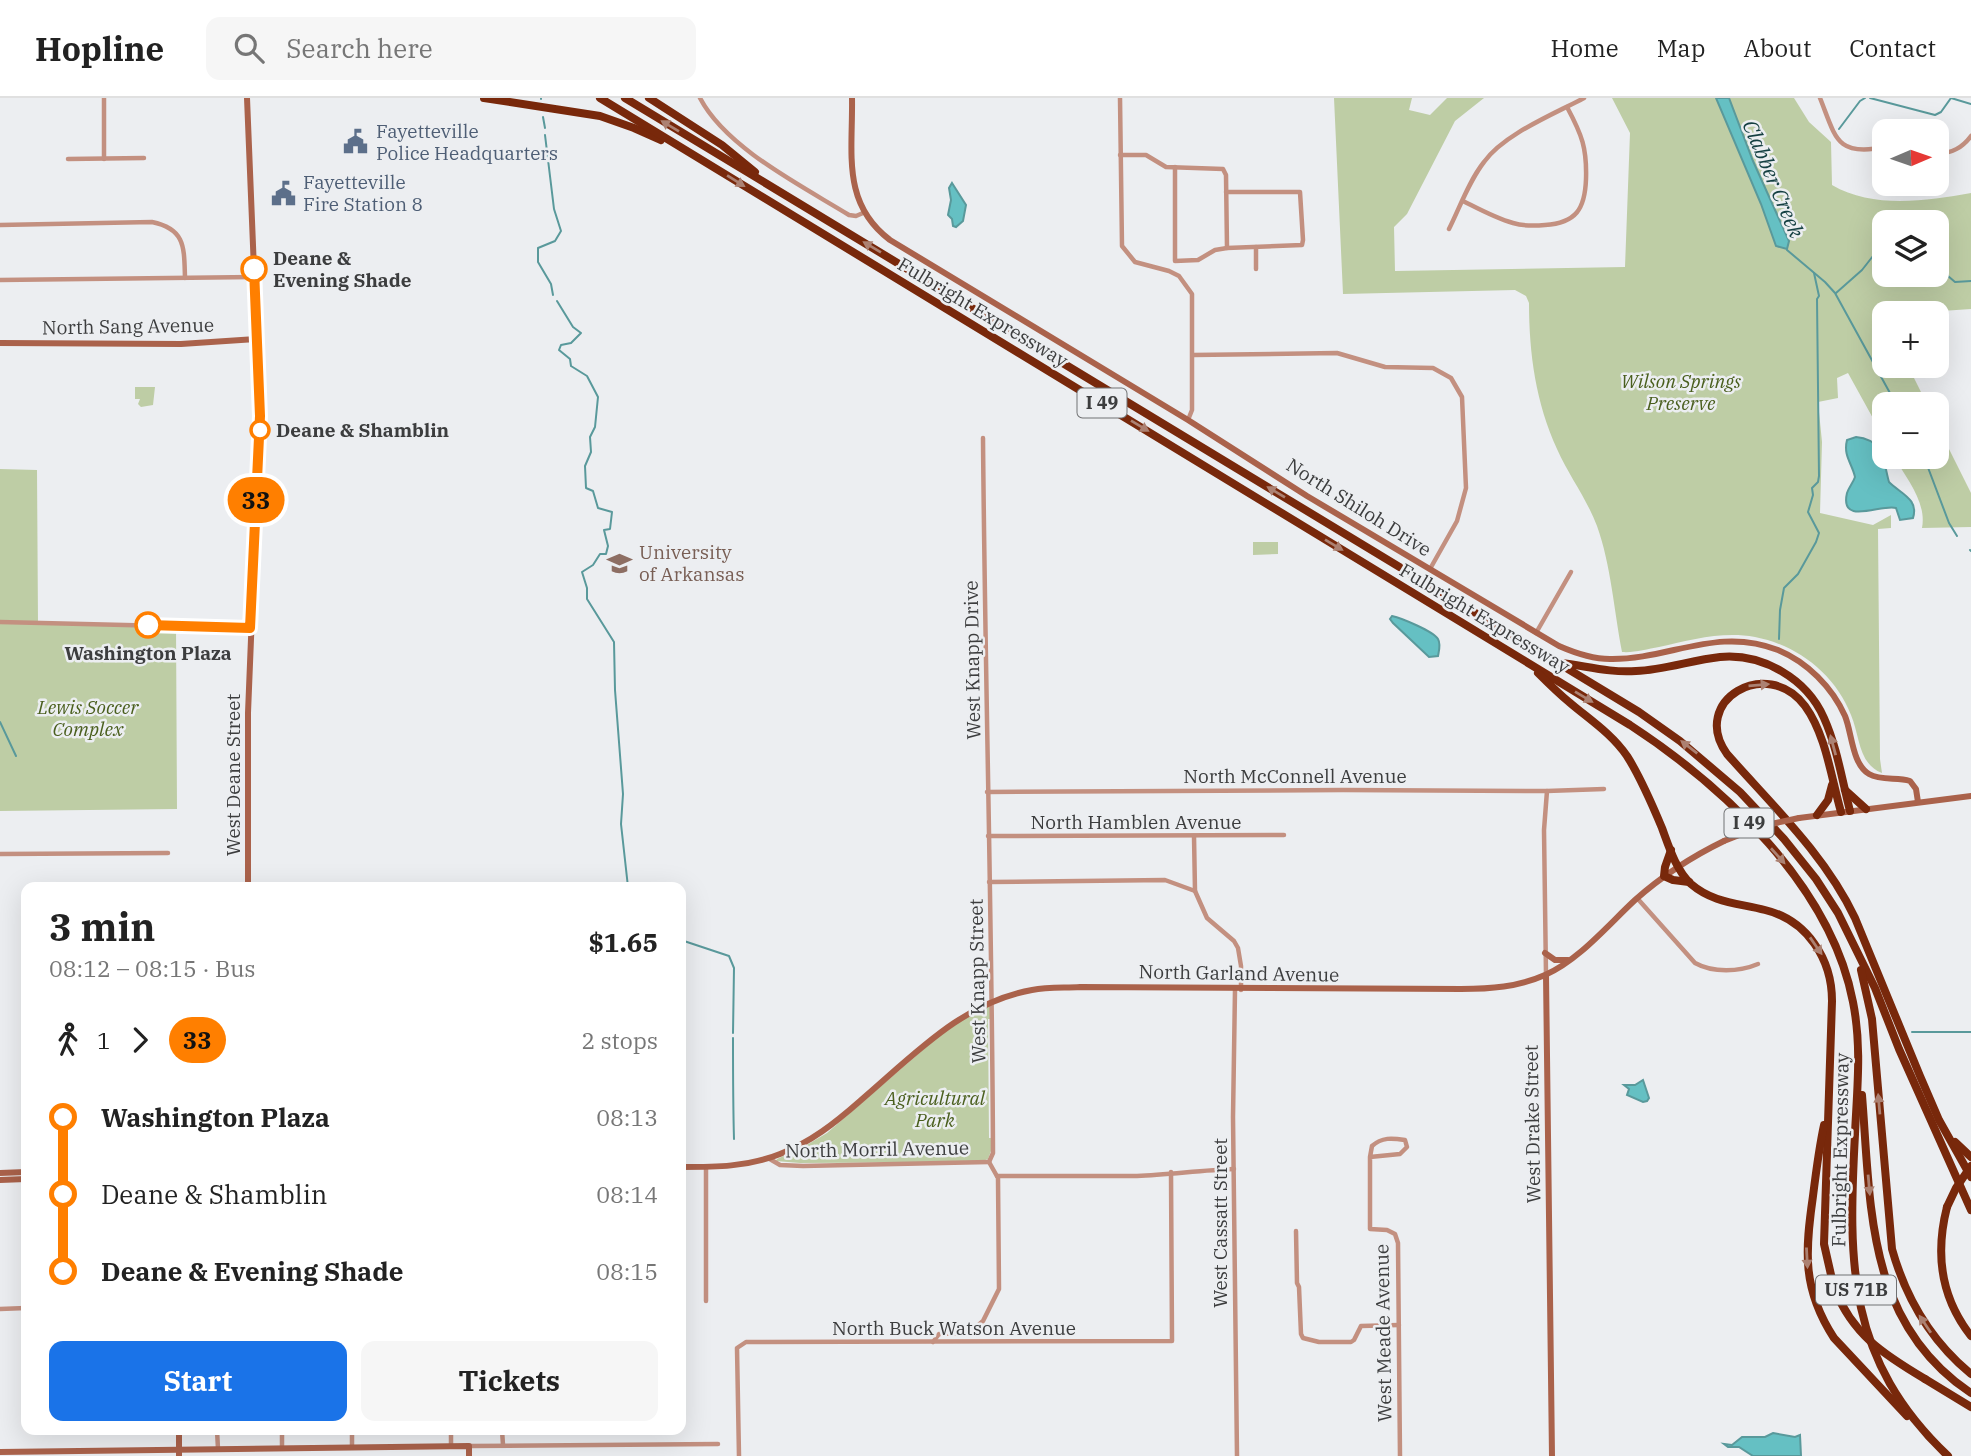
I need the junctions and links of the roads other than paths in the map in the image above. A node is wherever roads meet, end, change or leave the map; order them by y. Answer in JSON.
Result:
{"nodes":[{"id":1,"x":104,"y":98,"type":"edge"},
{"id":2,"x":247,"y":98,"type":"edge"},
{"id":3,"x":253,"y":98,"type":"edge"},
{"id":4,"x":484,"y":98,"type":"edge"},
{"id":5,"x":600,"y":98,"type":"edge"},
{"id":6,"x":625,"y":98,"type":"edge"},
{"id":7,"x":649,"y":98,"type":"edge"},
{"id":8,"x":700,"y":98,"type":"edge"},
{"id":9,"x":852,"y":98,"type":"edge"},
{"id":10,"x":1120,"y":98,"type":"edge"},
{"id":11,"x":1584,"y":98,"type":"edge"},
{"id":12,"x":1820,"y":98,"type":"edge"},
{"id":13,"x":1567,"y":107,"type":"junction"},
{"id":14,"x":246,"y":117,"type":"junction"},
{"id":15,"x":1971,"y":136,"type":"edge"},
{"id":16,"x":678,"y":145,"type":"junction"},
{"id":17,"x":1872,"y":149,"type":"edge"},
{"id":18,"x":1950,"y":151,"type":"edge"},
{"id":19,"x":1120,"y":155,"type":"junction"},
{"id":20,"x":68,"y":159,"type":"dead end"},
{"id":21,"x":104,"y":159,"type":"junction"},
{"id":22,"x":144,"y":159,"type":"dead end"},
{"id":23,"x":1175,"y":167,"type":"junction"},
{"id":24,"x":771,"y":187,"type":"junction"},
{"id":25,"x":1226,"y":192,"type":"junction"},
{"id":26,"x":1463,"y":201,"type":"junction"},
{"id":27,"x":863,"y":213,"type":"junction"},
{"id":28,"x":0,"y":225,"type":"edge"},
{"id":29,"x":1449,"y":229,"type":"dead end"},
{"id":30,"x":1256,"y":247,"type":"junction"},
{"id":31,"x":1227,"y":248,"type":"junction"},
{"id":32,"x":1256,"y":269,"type":"dead end"},
{"id":33,"x":254,"y":277,"type":"junction"},
{"id":34,"x":185,"y":278,"type":"junction"},
{"id":35,"x":0,"y":280,"type":"edge"},
{"id":36,"x":257,"y":338,"type":"junction"},
{"id":37,"x":0,"y":343,"type":"edge"},
{"id":38,"x":1193,"y":355,"type":"junction"},
{"id":39,"x":1188,"y":420,"type":"junction"},
{"id":40,"x":983,"y":438,"type":"dead end"},
{"id":41,"x":1429,"y":570,"type":"junction"},
{"id":42,"x":1571,"y":572,"type":"dead end"},
{"id":43,"x":0,"y":622,"type":"edge"},
{"id":44,"x":250,"y":628,"type":"junction"},
{"id":45,"x":1536,"y":634,"type":"junction"},
{"id":46,"x":1525,"y":662,"type":"junction"},
{"id":47,"x":1557,"y":662,"type":"junction"},
{"id":48,"x":1832,"y":782,"type":"junction"},
{"id":49,"x":1604,"y":789,"type":"dead end"},
{"id":50,"x":1845,"y":790,"type":"junction"},
{"id":51,"x":1547,"y":791,"type":"junction"},
{"id":52,"x":987,"y":792,"type":"junction"},
{"id":53,"x":1971,"y":796,"type":"edge"},
{"id":54,"x":1917,"y":802,"type":"junction"},
{"id":55,"x":1866,"y":809,"type":"junction"},
{"id":56,"x":1850,"y":811,"type":"junction"},
{"id":57,"x":1841,"y":812,"type":"junction"},
{"id":58,"x":1817,"y":815,"type":"junction"},
{"id":59,"x":1284,"y":835,"type":"dead end"},
{"id":60,"x":988,"y":836,"type":"junction"},
{"id":61,"x":1194,"y":836,"type":"junction"},
{"id":62,"x":1671,"y":850,"type":"junction"},
{"id":63,"x":168,"y":853,"type":"dead end"},
{"id":64,"x":0,"y":854,"type":"edge"},
{"id":65,"x":1678,"y":866,"type":"junction"},
{"id":66,"x":1664,"y":876,"type":"junction"},
{"id":67,"x":248,"y":882,"type":"edge"},
{"id":68,"x":989,"y":882,"type":"junction"},
{"id":69,"x":1689,"y":882,"type":"junction"},
{"id":70,"x":1195,"y":891,"type":"junction"},
{"id":71,"x":1637,"y":898,"type":"junction"},
{"id":72,"x":1855,"y":950,"type":"junction"},
{"id":73,"x":1545,"y":953,"type":"junction"},
{"id":74,"x":1570,"y":960,"type":"junction"},
{"id":75,"x":1758,"y":964,"type":"dead end"},
{"id":76,"x":1545,"y":975,"type":"junction"},
{"id":77,"x":1238,"y":990,"type":"junction"},
{"id":78,"x":992,"y":1002,"type":"junction"},
{"id":79,"x":1860,"y":1068,"type":"junction"},
{"id":80,"x":1829,"y":1103,"type":"junction"},
{"id":81,"x":1948,"y":1135,"type":"junction"},
{"id":82,"x":1370,"y":1157,"type":"junction"},
{"id":83,"x":1971,"y":1157,"type":"edge"},
{"id":84,"x":768,"y":1158,"type":"junction"},
{"id":85,"x":989,"y":1162,"type":"junction"},
{"id":86,"x":1971,"y":1166,"type":"edge"},
{"id":87,"x":686,"y":1167,"type":"edge"},
{"id":88,"x":706,"y":1167,"type":"junction"},
{"id":89,"x":1234,"y":1169,"type":"junction"},
{"id":90,"x":21,"y":1172,"type":"edge"},
{"id":91,"x":1171,"y":1172,"type":"junction"},
{"id":92,"x":0,"y":1173,"type":"edge"},
{"id":93,"x":997,"y":1176,"type":"junction"},
{"id":94,"x":1971,"y":1177,"type":"edge"},
{"id":95,"x":21,"y":1179,"type":"edge"},
{"id":96,"x":0,"y":1180,"type":"edge"},
{"id":97,"x":1971,"y":1210,"type":"edge"},
{"id":98,"x":1296,"y":1231,"type":"dead end"},
{"id":99,"x":706,"y":1301,"type":"dead end"},
{"id":100,"x":21,"y":1308,"type":"edge"},
{"id":101,"x":0,"y":1309,"type":"edge"},
{"id":102,"x":1399,"y":1325,"type":"junction"},
{"id":103,"x":1971,"y":1336,"type":"edge"},
{"id":104,"x":933,"y":1343,"type":"junction"},
{"id":105,"x":1971,"y":1374,"type":"edge"},
{"id":106,"x":1971,"y":1393,"type":"edge"},
{"id":107,"x":1971,"y":1407,"type":"edge"},
{"id":108,"x":1922,"y":1430,"type":"junction"},
{"id":109,"x":179,"y":1435,"type":"edge"},
{"id":110,"x":217,"y":1435,"type":"edge"},
{"id":111,"x":282,"y":1435,"type":"edge"},
{"id":112,"x":352,"y":1435,"type":"edge"},
{"id":113,"x":451,"y":1435,"type":"edge"},
{"id":114,"x":502,"y":1435,"type":"edge"},
{"id":115,"x":718,"y":1444,"type":"dead end"},
{"id":116,"x":503,"y":1445,"type":"junction"},
{"id":117,"x":452,"y":1446,"type":"junction"},
{"id":118,"x":469,"y":1446,"type":"junction"},
{"id":119,"x":352,"y":1447,"type":"junction"},
{"id":120,"x":282,"y":1448,"type":"junction"},
{"id":121,"x":325,"y":1448,"type":"junction"},
{"id":122,"x":218,"y":1449,"type":"junction"},
{"id":123,"x":0,"y":1452,"type":"edge"},
{"id":124,"x":179,"y":1453,"type":"edge"},
{"id":125,"x":325,"y":1456,"type":"edge"},
{"id":126,"x":469,"y":1456,"type":"edge"},
{"id":127,"x":739,"y":1456,"type":"edge"},
{"id":128,"x":1237,"y":1456,"type":"edge"},
{"id":129,"x":1400,"y":1456,"type":"edge"},
{"id":130,"x":1552,"y":1456,"type":"edge"},
{"id":131,"x":1948,"y":1456,"type":"edge"}],
"edges":[{"from":1,"to":21,"type":"street"},
{"from":2,"to":14,"type":"street","name":"West Deane Street"},
{"from":3,"to":14,"type":"street","name":"West Deane Street"},
{"from":4,"to":16,"type":"highway"},
{"from":5,"to":16,"type":"highway","name":"Fulbright Expressway","number":"I 49"},
{"from":24,"to":6,"type":"highway","name":"Fulbright Expressway","number":"I 49","one_way":true},
{"from":7,"to":24,"type":"highway"},
{"from":8,"to":27,"type":"street"},
{"from":9,"to":27,"type":"street","name":"North Shiloh Drive"},
{"from":10,"to":19,"type":"street"},
{"from":11,"to":13,"type":"street"},
{"from":12,"to":17,"type":"street"},
{"from":13,"to":26,"type":"street"},
{"from":13,"to":26,"type":"street"},
{"from":14,"to":33,"type":"street","name":"West Deane Street"},
{"from":15,"to":18,"type":"street"},
{"from":16,"to":46,"type":"highway","name":"Fulbright Expressway","number":"I 49","one_way":true},
{"from":19,"to":23,"type":"street"},
{"from":19,"to":38,"type":"street"},
{"from":20,"to":21,"type":"street"},
{"from":21,"to":22,"type":"street"},
{"from":23,"to":25,"type":"street"},
{"from":23,"to":31,"type":"street"},
{"from":47,"to":24,"type":"highway","name":"Fulbright Expressway","number":"I 49","one_way":true},
{"from":25,"to":30,"type":"street"},
{"from":25,"to":31,"type":"street"},
{"from":26,"to":29,"type":"street"},
{"from":27,"to":39,"type":"street","name":"North Shiloh Drive"},
{"from":28,"to":34,"type":"street"},
{"from":30,"to":31,"type":"street"},
{"from":30,"to":32,"type":"street"},
{"from":33,"to":34,"type":"street"},
{"from":33,"to":36,"type":"street","name":"West Deane Street"},
{"from":34,"to":35,"type":"street"},
{"from":36,"to":37,"type":"street","name":"North Sang Avenue"},
{"from":36,"to":44,"type":"street","name":"West Deane Street"},
{"from":38,"to":39,"type":"street"},
{"from":38,"to":41,"type":"street"},
{"from":39,"to":41,"type":"street","name":"North Shiloh Drive"},
{"from":40,"to":52,"type":"street","name":"West Knapp Drive"},
{"from":41,"to":45,"type":"street","name":"North Shiloh Drive"},
{"from":42,"to":45,"type":"street"},
{"from":43,"to":44,"type":"street"},
{"from":44,"to":67,"type":"street","name":"West Deane Street"},
{"from":45,"to":54,"type":"street","name":"North Shiloh Drive"},
{"from":46,"to":62,"type":"highway"},
{"from":46,"to":79,"type":"highway","name":"Fulbright Expressway","number":"I 49","one_way":true},
{"from":50,"to":47,"type":"highway","one_way":true},
{"from":72,"to":47,"type":"highway","name":"Fulbright Expressway","number":"I 49","one_way":true},
{"from":48,"to":57,"type":"highway"},
{"from":48,"to":58,"type":"highway"},
{"from":81,"to":48,"type":"highway","one_way":true},
{"from":49,"to":51,"type":"street","name":"North McConnell Avenue"},
{"from":50,"to":55,"type":"highway"},
{"from":50,"to":56,"type":"highway"},
{"from":51,"to":52,"type":"street","name":"North McConnell Avenue"},
{"from":51,"to":73,"type":"street","name":"West Drake Street"},
{"from":52,"to":60,"type":"street","name":"West Knapp Drive"},
{"from":53,"to":54,"type":"street","name":"North Garland Avenue"},
{"from":54,"to":55,"type":"street","name":"North Garland Avenue"},
{"from":55,"to":56,"type":"street","name":"North Garland Avenue"},
{"from":56,"to":57,"type":"street","name":"North Garland Avenue"},
{"from":57,"to":58,"type":"street","name":"North Garland Avenue"},
{"from":58,"to":65,"type":"street","name":"North Garland Avenue","bridge":true},
{"from":59,"to":61,"type":"street","name":"North Hamblen Avenue"},
{"from":60,"to":61,"type":"street","name":"North Hamblen Avenue"},
{"from":60,"to":68,"type":"street","name":"West Knapp Drive"},
{"from":61,"to":70,"type":"street"},
{"from":62,"to":65,"type":"highway"},
{"from":62,"to":66,"type":"highway"},
{"from":63,"to":64,"type":"street"},
{"from":65,"to":66,"type":"street","name":"North Garland Avenue"},
{"from":65,"to":69,"type":"highway"},
{"from":66,"to":69,"type":"highway"},
{"from":66,"to":71,"type":"street","name":"North Garland Avenue"},
{"from":68,"to":70,"type":"street"},
{"from":68,"to":78,"type":"street","name":"West Knapp Street"},
{"from":69,"to":80,"type":"highway","one_way":true},
{"from":70,"to":77,"type":"street","name":"West Cassatt Street"},
{"from":71,"to":74,"type":"street","name":"North Garland Avenue"},
{"from":71,"to":75,"type":"street"},
{"from":72,"to":97,"type":"highway","name":"Fulbright Expressway"},
{"from":105,"to":72,"type":"highway","number":"I 49","one_way":true},
{"from":73,"to":74,"type":"street"},
{"from":73,"to":76,"type":"street","name":"West Drake Street"},
{"from":74,"to":76,"type":"street","name":"North Garland Avenue"},
{"from":76,"to":77,"type":"street","name":"North Garland Avenue"},
{"from":76,"to":130,"type":"street","name":"West Drake Street"},
{"from":77,"to":78,"type":"street","name":"North Garland Avenue"},
{"from":77,"to":89,"type":"street","name":"West Cassatt Street"},
{"from":78,"to":84,"type":"street","name":"North Garland Avenue"},
{"from":78,"to":85,"type":"street","name":"West Knapp Street"},
{"from":79,"to":106,"type":"highway","number":"I 49","one_way":true},
{"from":79,"to":108,"type":"highway","name":"Fulbright Expressway","number":"US 71B"},
{"from":80,"to":107,"type":"highway","bridge":true},
{"from":80,"to":108,"type":"highway","one_way":true},
{"from":81,"to":83,"type":"highway"},
{"from":81,"to":94,"type":"highway"},
{"from":82,"to":82,"type":"street"},
{"from":82,"to":102,"type":"street","name":"West Meade Avenue"},
{"from":84,"to":85,"type":"street","name":"North Morril Avenue"},
{"from":84,"to":88,"type":"street","name":"North Garland Avenue"},
{"from":85,"to":93,"type":"street"},
{"from":86,"to":103,"type":"highway","bridge":true},
{"from":87,"to":88,"type":"street","name":"North Garland Avenue"},
{"from":88,"to":99,"type":"street"},
{"from":89,"to":91,"type":"street"},
{"from":89,"to":128,"type":"street","name":"West Cassatt Street"},
{"from":90,"to":92,"type":"street"},
{"from":91,"to":93,"type":"street"},
{"from":91,"to":104,"type":"street","name":"North Buck Watson Avenue"},
{"from":93,"to":104,"type":"street"},
{"from":95,"to":96,"type":"street"},
{"from":98,"to":102,"type":"street"},
{"from":100,"to":101,"type":"street"},
{"from":102,"to":129,"type":"street","name":"West Meade Avenue"},
{"from":104,"to":127,"type":"street","name":"North Buck Watson Avenue"},
{"from":108,"to":131,"type":"highway","name":"Fulbright Expressway","number":"US 71B"},
{"from":109,"to":124,"type":"street"},
{"from":110,"to":122,"type":"street"},
{"from":111,"to":120,"type":"street"},
{"from":112,"to":119,"type":"street"},
{"from":113,"to":117,"type":"street"},
{"from":114,"to":116,"type":"street"},
{"from":115,"to":116,"type":"street"},
{"from":116,"to":118,"type":"street"},
{"from":117,"to":118,"type":"street"},
{"from":117,"to":119,"type":"street"},
{"from":118,"to":126,"type":"street"},
{"from":119,"to":121,"type":"street"},
{"from":120,"to":121,"type":"street"},
{"from":120,"to":122,"type":"street"},
{"from":121,"to":125,"type":"street"},
{"from":122,"to":124,"type":"street"},
{"from":123,"to":124,"type":"street"}]}
